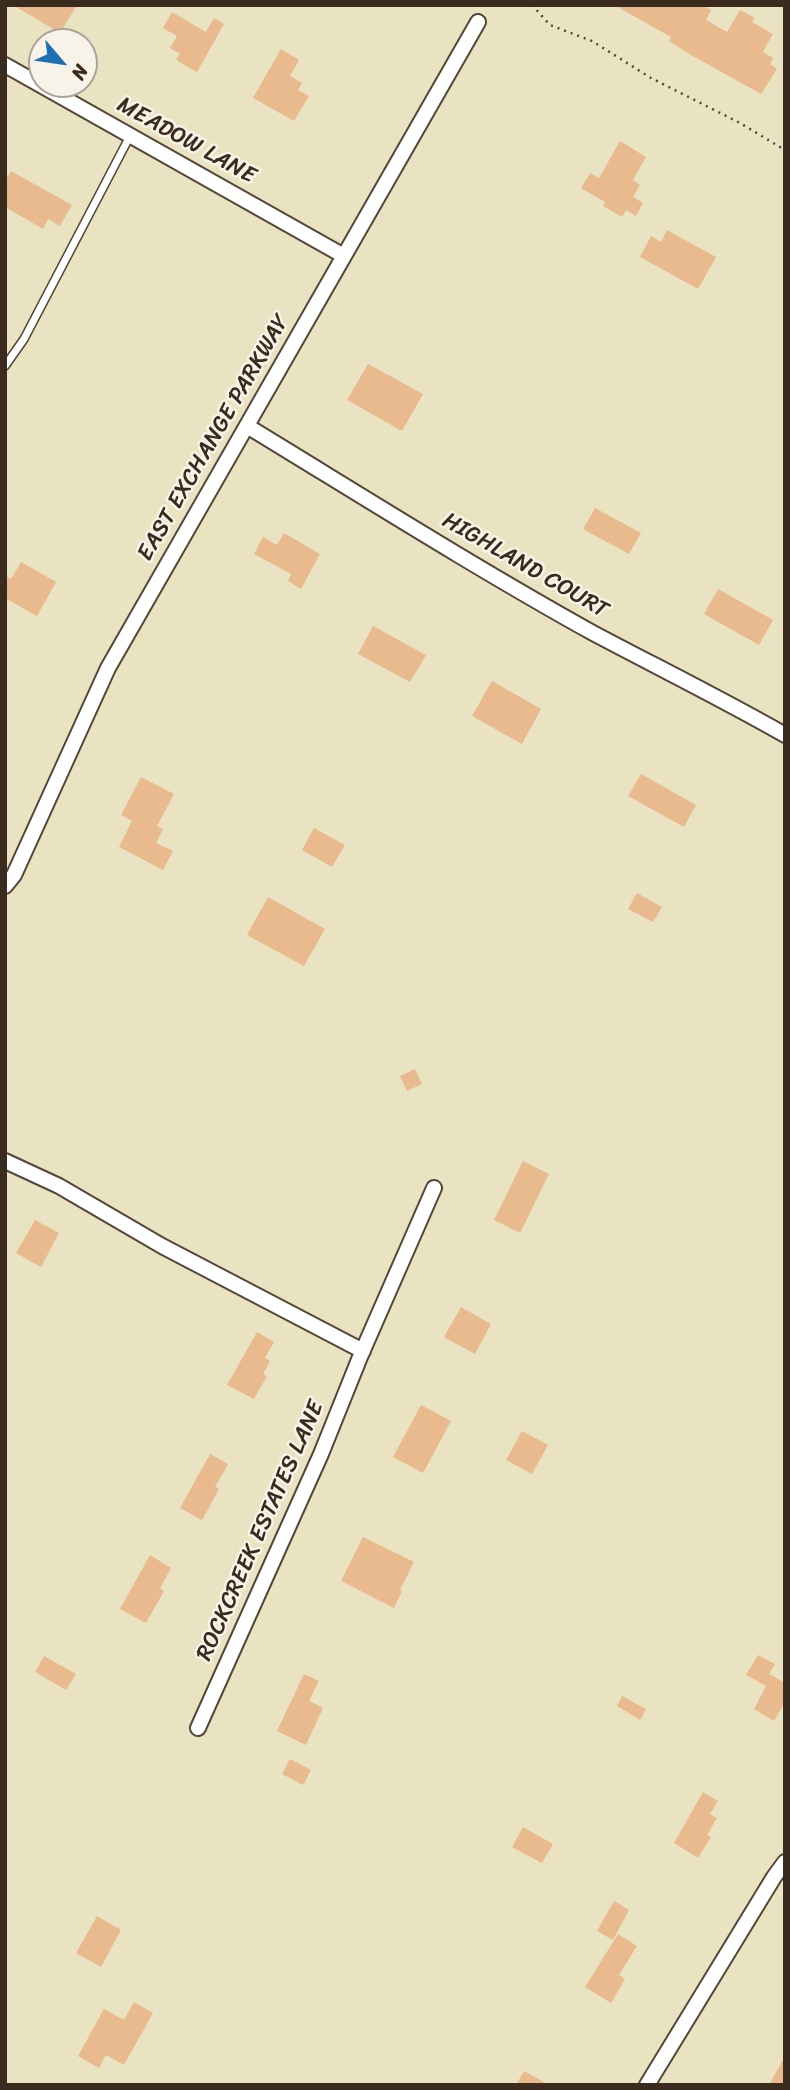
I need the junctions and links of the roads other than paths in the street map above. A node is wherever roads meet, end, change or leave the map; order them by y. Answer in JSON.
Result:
{"nodes":[{"id":1,"x":478,"y":22,"type":"dead end"},
{"id":2,"x":5,"y":65,"type":"edge"},
{"id":3,"x":130,"y":135,"type":"junction"},
{"id":4,"x":344,"y":256,"type":"junction"},
{"id":5,"x":5,"y":366,"type":"edge"},
{"id":6,"x":247,"y":426,"type":"junction"},
{"id":7,"x":785,"y":735,"type":"edge"},
{"id":8,"x":5,"y":886,"type":"edge"},
{"id":9,"x":5,"y":1161,"type":"edge"},
{"id":10,"x":434,"y":1188,"type":"dead end"},
{"id":11,"x":363,"y":1351,"type":"junction"},
{"id":12,"x":198,"y":1728,"type":"dead end"},
{"id":13,"x":785,"y":1862,"type":"edge"},
{"id":14,"x":647,"y":2085,"type":"edge"}],
"edges":[{"from":1,"to":4,"type":"street","name":"EAST EXCHANGE PARKWAY"},
{"from":2,"to":3,"type":"street","name":"MEADOW LANE"},
{"from":3,"to":4,"type":"street","name":"MEADOW LANE"},
{"from":3,"to":5,"type":"lane"},
{"from":4,"to":6,"type":"street","name":"EAST EXCHANGE PARKWAY"},
{"from":6,"to":7,"type":"street","name":"HIGHLAND COURT"},
{"from":6,"to":8,"type":"street","name":"EAST EXCHANGE PARKWAY"},
{"from":9,"to":11,"type":"street"},
{"from":10,"to":11,"type":"street","name":"ROCKCREEK ESTATES LANE"},
{"from":11,"to":12,"type":"street","name":"ROCKCREEK ESTATES LANE"},
{"from":13,"to":14,"type":"street"}]}
